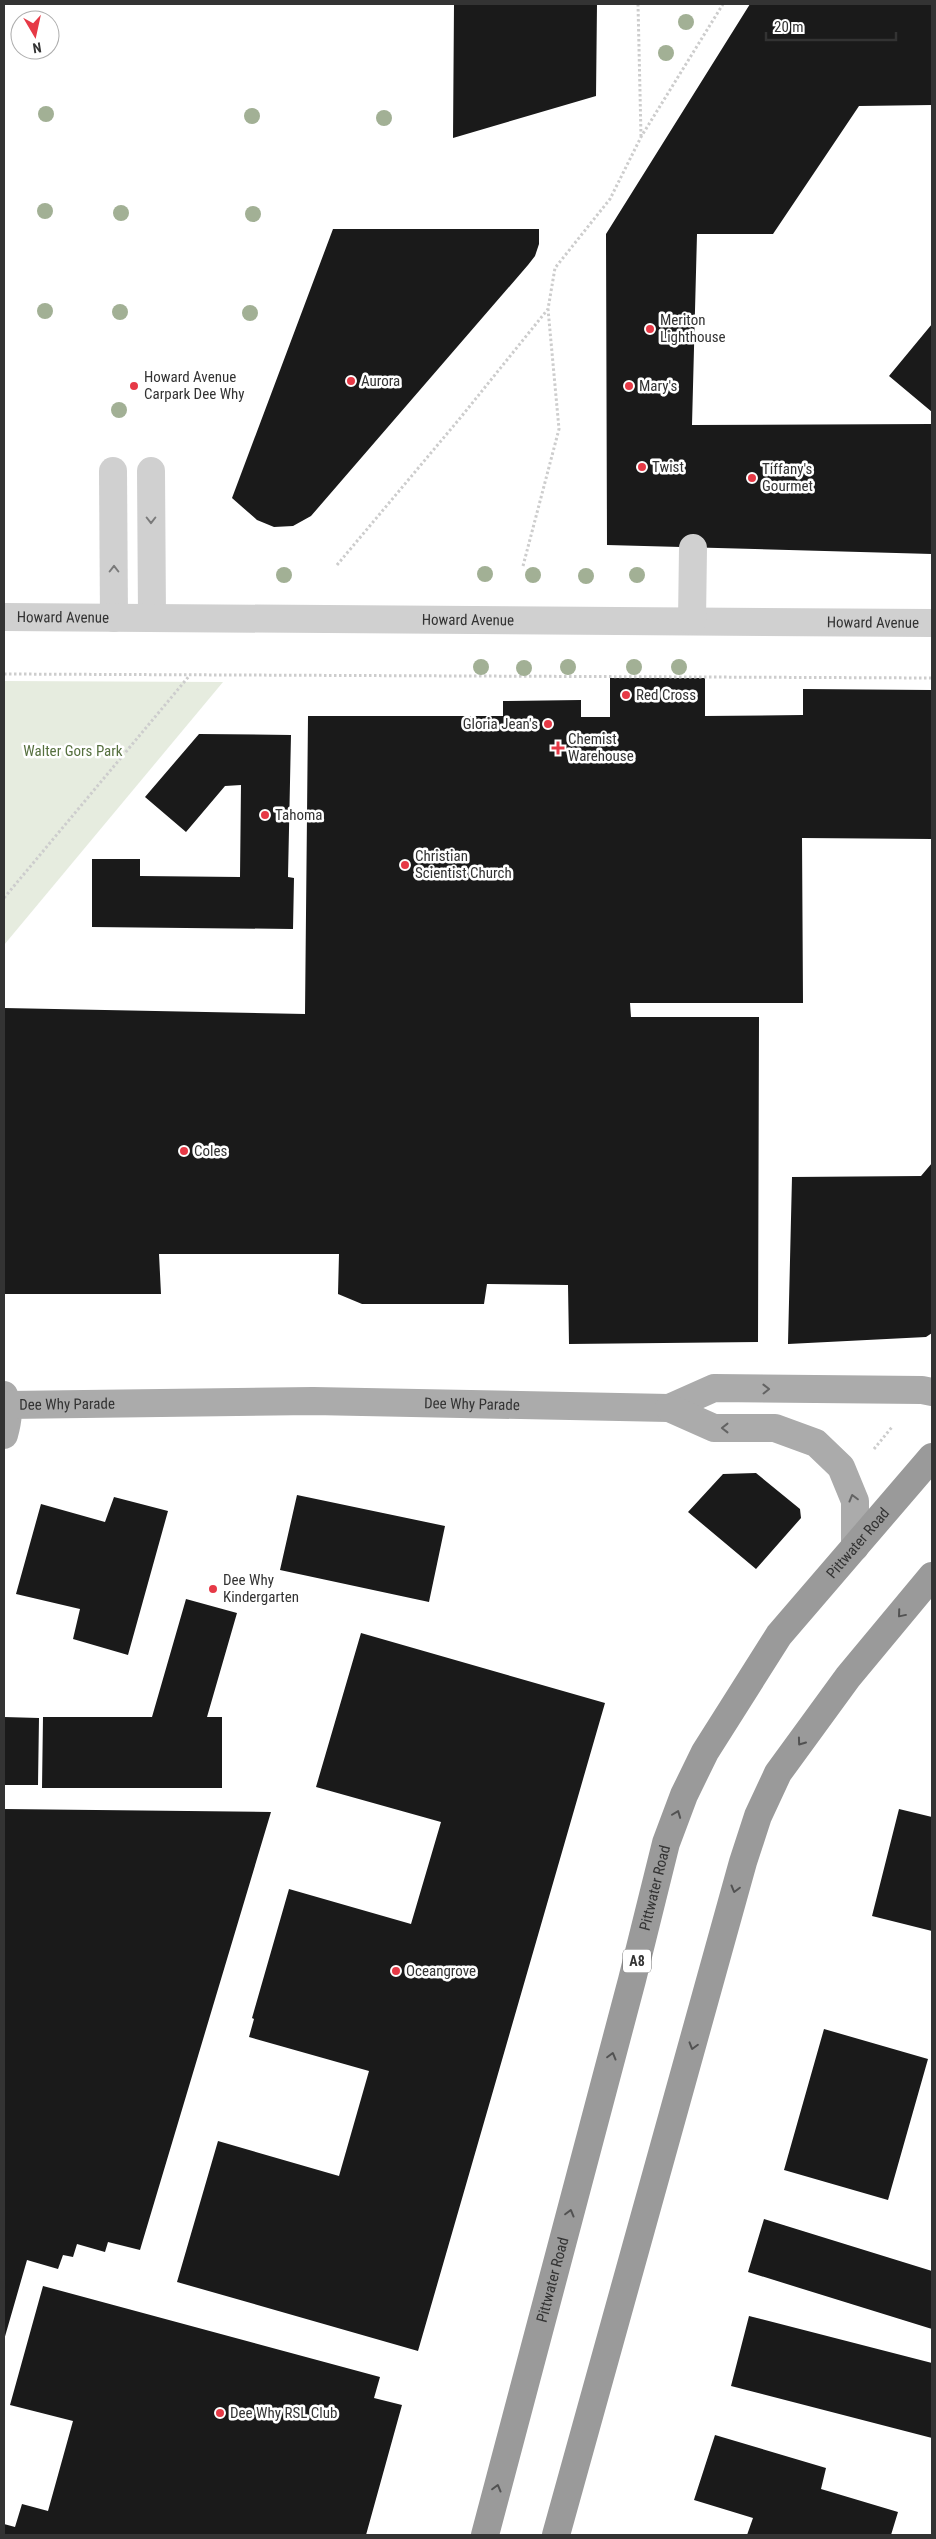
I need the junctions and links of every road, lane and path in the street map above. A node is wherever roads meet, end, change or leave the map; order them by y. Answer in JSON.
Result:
{"nodes":[{"id":1,"x":638,"y":4,"type":"edge"},
{"id":2,"x":723,"y":4,"type":"edge"},
{"id":3,"x":641,"y":138,"type":"junction"},
{"id":4,"x":548,"y":309,"type":"junction"},
{"id":5,"x":113,"y":471,"type":"dead end"},
{"id":6,"x":151,"y":471,"type":"dead end"},
{"id":7,"x":693,"y":548,"type":"dead end"},
{"id":8,"x":337,"y":565,"type":"dead end"},
{"id":9,"x":523,"y":566,"type":"dead end"},
{"id":10,"x":4,"y":617,"type":"edge"},
{"id":11,"x":152,"y":617,"type":"junction"},
{"id":12,"x":114,"y":618,"type":"junction"},
{"id":13,"x":692,"y":621,"type":"junction"},
{"id":14,"x":932,"y":623,"type":"edge"},
{"id":15,"x":4,"y":674,"type":"edge"},
{"id":16,"x":190,"y":675,"type":"junction"},
{"id":17,"x":932,"y":678,"type":"edge"},
{"id":18,"x":4,"y":898,"type":"edge"},
{"id":19,"x":932,"y":1392,"type":"edge"},
{"id":20,"x":6,"y":1400,"type":"edge"},
{"id":21,"x":669,"y":1408,"type":"junction"},
{"id":22,"x":895,"y":1423,"type":"dead end"},
{"id":23,"x":4,"y":1435,"type":"edge"},
{"id":24,"x":868,"y":1456,"type":"dead end"},
{"id":25,"x":932,"y":1457,"type":"edge"},
{"id":26,"x":855,"y":1547,"type":"junction"},
{"id":27,"x":932,"y":1576,"type":"edge"},
{"id":28,"x":485,"y":2535,"type":"edge"},
{"id":29,"x":556,"y":2535,"type":"edge"}],
"edges":[{"from":1,"to":3,"type":"path"},
{"from":2,"to":3,"type":"path"},
{"from":3,"to":4,"type":"path"},
{"from":4,"to":8,"type":"path"},
{"from":4,"to":9,"type":"path"},
{"from":12,"to":5,"type":"street","one_way":true},
{"from":6,"to":11,"type":"street","one_way":true},
{"from":7,"to":13,"type":"street"},
{"from":10,"to":12,"type":"street","name":"Howard Avenue"},
{"from":11,"to":12,"type":"street","name":"Howard Avenue"},
{"from":11,"to":13,"type":"street","name":"Howard Avenue"},
{"from":13,"to":14,"type":"street","name":"Howard Avenue"},
{"from":15,"to":16,"type":"path"},
{"from":16,"to":17,"type":"path"},
{"from":16,"to":18,"type":"path"},
{"from":21,"to":19,"type":"main road","name":"Dee Why Parade","one_way":true},
{"from":20,"to":21,"type":"main road","name":"Dee Why Parade"},
{"from":20,"to":23,"type":"main road"},
{"from":26,"to":21,"type":"main road","one_way":true},
{"from":22,"to":24,"type":"path"},
{"from":25,"to":26,"type":"highway","name":"Pittwater Road","number":"A8"},
{"from":28,"to":26,"type":"highway","name":"Pittwater Road","number":"A8","one_way":true},
{"from":27,"to":29,"type":"highway","one_way":true}]}
